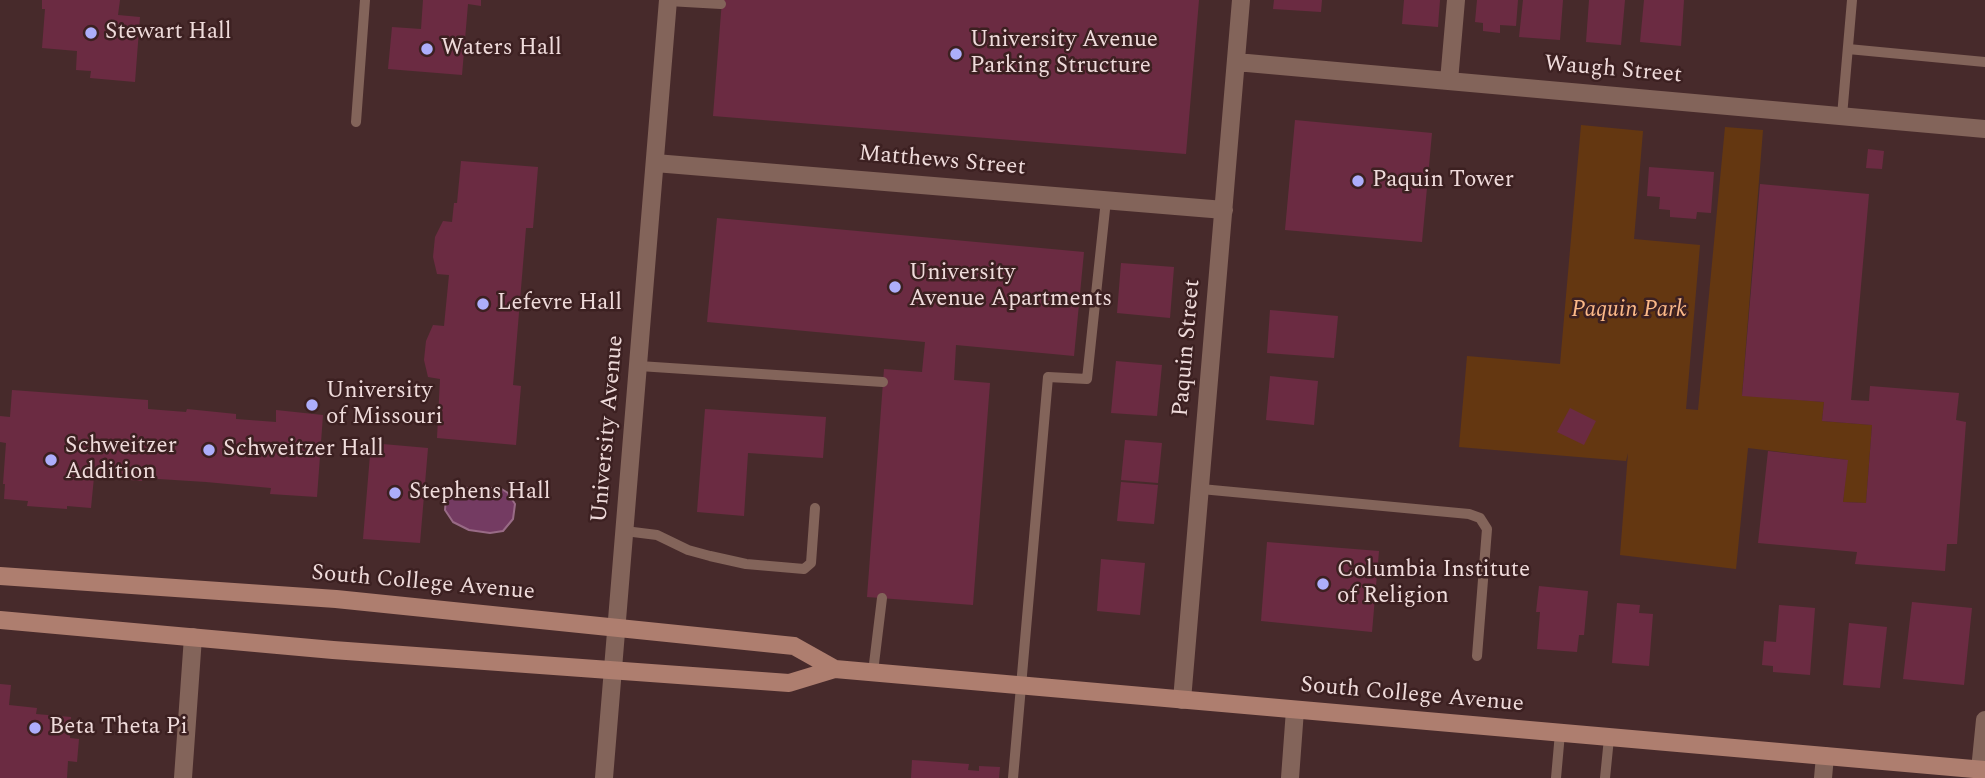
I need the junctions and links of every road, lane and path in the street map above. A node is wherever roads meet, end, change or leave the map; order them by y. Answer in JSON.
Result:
{"nodes":[{"id":1,"x":365,"y":0,"type":"edge"},
{"id":2,"x":668,"y":0,"type":"edge"},
{"id":3,"x":1241,"y":0,"type":"edge"},
{"id":4,"x":1456,"y":0,"type":"edge"},
{"id":5,"x":1852,"y":0,"type":"edge"},
{"id":6,"x":721,"y":4,"type":"dead end"},
{"id":7,"x":1847,"y":49,"type":"junction"},
{"id":8,"x":1236,"y":62,"type":"junction"},
{"id":9,"x":1985,"y":62,"type":"edge"},
{"id":10,"x":1449,"y":81,"type":"junction"},
{"id":11,"x":1842,"y":116,"type":"junction"},
{"id":12,"x":356,"y":122,"type":"dead end"},
{"id":13,"x":1985,"y":129,"type":"edge"},
{"id":14,"x":655,"y":163,"type":"junction"},
{"id":15,"x":1106,"y":200,"type":"junction"},
{"id":16,"x":1224,"y":210,"type":"junction"},
{"id":17,"x":639,"y":366,"type":"junction"},
{"id":18,"x":884,"y":382,"type":"dead end"},
{"id":19,"x":1201,"y":489,"type":"junction"},
{"id":20,"x":815,"y":508,"type":"dead end"},
{"id":21,"x":625,"y":531,"type":"junction"},
{"id":22,"x":0,"y":576,"type":"edge"},
{"id":23,"x":882,"y":598,"type":"dead end"},
{"id":24,"x":0,"y":620,"type":"edge"},
{"id":25,"x":617,"y":626,"type":"junction"},
{"id":26,"x":193,"y":637,"type":"junction"},
{"id":27,"x":1477,"y":656,"type":"dead end"},
{"id":28,"x":835,"y":669,"type":"junction"},
{"id":29,"x":612,"y":670,"type":"junction"},
{"id":30,"x":873,"y":672,"type":"junction"},
{"id":31,"x":1022,"y":687,"type":"junction"},
{"id":32,"x":1182,"y":700,"type":"junction"},
{"id":33,"x":1295,"y":710,"type":"junction"},
{"id":34,"x":1985,"y":720,"type":"edge"},
{"id":35,"x":1560,"y":733,"type":"junction"},
{"id":36,"x":1609,"y":738,"type":"junction"},
{"id":37,"x":1825,"y":756,"type":"junction"},
{"id":38,"x":1982,"y":770,"type":"edge"},
{"id":39,"x":183,"y":778,"type":"edge"},
{"id":40,"x":604,"y":778,"type":"edge"},
{"id":41,"x":1013,"y":778,"type":"edge"},
{"id":42,"x":1290,"y":778,"type":"edge"},
{"id":43,"x":1556,"y":778,"type":"edge"},
{"id":44,"x":1605,"y":778,"type":"edge"},
{"id":45,"x":1823,"y":778,"type":"edge"}],
"edges":[{"from":1,"to":12,"type":"lane"},
{"from":2,"to":6,"type":"lane"},
{"from":2,"to":14,"type":"street","name":"University Avenue"},
{"from":3,"to":8,"type":"street","name":"Paquin Street"},
{"from":4,"to":10,"type":"street"},
{"from":5,"to":7,"type":"lane"},
{"from":7,"to":9,"type":"lane"},
{"from":7,"to":11,"type":"lane"},
{"from":8,"to":10,"type":"street","name":"Waugh Street"},
{"from":8,"to":16,"type":"street","name":"Paquin Street"},
{"from":10,"to":11,"type":"street","name":"Waugh Street"},
{"from":11,"to":13,"type":"street","name":"Waugh Street"},
{"from":14,"to":15,"type":"street","name":"Matthews Street"},
{"from":14,"to":17,"type":"street","name":"University Avenue"},
{"from":15,"to":16,"type":"street","name":"Matthews Street"},
{"from":15,"to":31,"type":"lane"},
{"from":16,"to":19,"type":"street","name":"Paquin Street"},
{"from":17,"to":18,"type":"lane"},
{"from":17,"to":21,"type":"street","name":"University Avenue"},
{"from":19,"to":27,"type":"lane"},
{"from":19,"to":32,"type":"street","name":"Paquin Street"},
{"from":20,"to":21,"type":"lane"},
{"from":21,"to":25,"type":"street","name":"University Avenue"},
{"from":22,"to":25,"type":"main road","name":"South College Avenue"},
{"from":23,"to":30,"type":"lane"},
{"from":24,"to":26,"type":"main road","name":"South College Avenue"},
{"from":25,"to":28,"type":"main road","name":"South College Avenue"},
{"from":25,"to":29,"type":"street","name":"University Avenue"},
{"from":26,"to":29,"type":"main road","name":"South College Avenue"},
{"from":26,"to":39,"type":"street"},
{"from":28,"to":29,"type":"main road","name":"South College Avenue"},
{"from":28,"to":30,"type":"main road","name":"South College Avenue"},
{"from":29,"to":40,"type":"street","name":"University Avenue"},
{"from":30,"to":31,"type":"main road","name":"South College Avenue"},
{"from":31,"to":32,"type":"main road","name":"South College Avenue"},
{"from":31,"to":41,"type":"lane"},
{"from":32,"to":33,"type":"main road","name":"South College Avenue"},
{"from":33,"to":35,"type":"main road","name":"South College Avenue"},
{"from":33,"to":42,"type":"street"},
{"from":34,"to":38,"type":"street"},
{"from":35,"to":36,"type":"main road","name":"South College Avenue"},
{"from":35,"to":43,"type":"lane"},
{"from":36,"to":37,"type":"main road","name":"South College Avenue"},
{"from":36,"to":44,"type":"lane"},
{"from":37,"to":38,"type":"main road","name":"South College Avenue"},
{"from":37,"to":45,"type":"street"}]}
